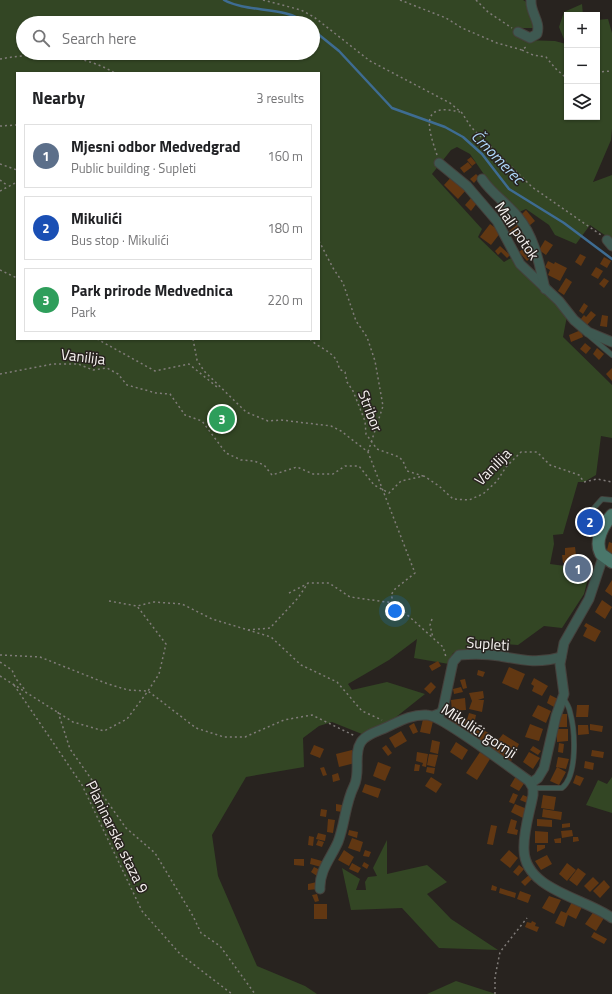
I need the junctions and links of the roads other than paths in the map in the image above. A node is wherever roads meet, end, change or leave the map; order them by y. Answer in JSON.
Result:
{"nodes":[{"id":1,"x":531,"y":0,"type":"edge"},
{"id":2,"x":518,"y":32,"type":"road end"},
{"id":3,"x":439,"y":163,"type":"road end"},
{"id":4,"x":482,"y":179,"type":"dead end"},
{"id":5,"x":545,"y":289,"type":"junction"},
{"id":6,"x":583,"y":329,"type":"junction"},
{"id":7,"x":612,"y":342,"type":"edge"},
{"id":8,"x":612,"y":355,"type":"edge"},
{"id":9,"x":612,"y":500,"type":"edge"},
{"id":10,"x":612,"y":515,"type":"edge"},
{"id":11,"x":602,"y":530,"type":"junction"},
{"id":12,"x":608,"y":559,"type":"edge"},
{"id":13,"x":561,"y":657,"type":"junction"},
{"id":14,"x":563,"y":698,"type":"junction"},
{"id":15,"x":433,"y":716,"type":"junction"},
{"id":16,"x":532,"y":786,"type":"junction"},
{"id":17,"x":320,"y":889,"type":"dead end"},
{"id":18,"x":612,"y":918,"type":"edge"}],
"edges":[{"from":1,"to":2,"type":"street"},
{"from":3,"to":5,"type":"street","name":"Mali potok"},
{"from":4,"to":5,"type":"street","name":"Mali potok"},
{"from":5,"to":6,"type":"street","name":"Mali potok"},
{"from":6,"to":7,"type":"street","name":"Mali potok"},
{"from":6,"to":8,"type":"lane"},
{"from":9,"to":11,"type":"lane"},
{"from":10,"to":11,"type":"street"},
{"from":11,"to":12,"type":"street"},
{"from":12,"to":13,"type":"street"},
{"from":13,"to":14,"type":"street"},
{"from":13,"to":15,"type":"street","name":"Supleti"},
{"from":14,"to":16,"type":"street"},
{"from":14,"to":16,"type":"lane"},
{"from":15,"to":16,"type":"street","name":"Mikulići gornji"},
{"from":15,"to":17,"type":"street","name":"Mikulići gornji"},
{"from":16,"to":18,"type":"street"}]}
